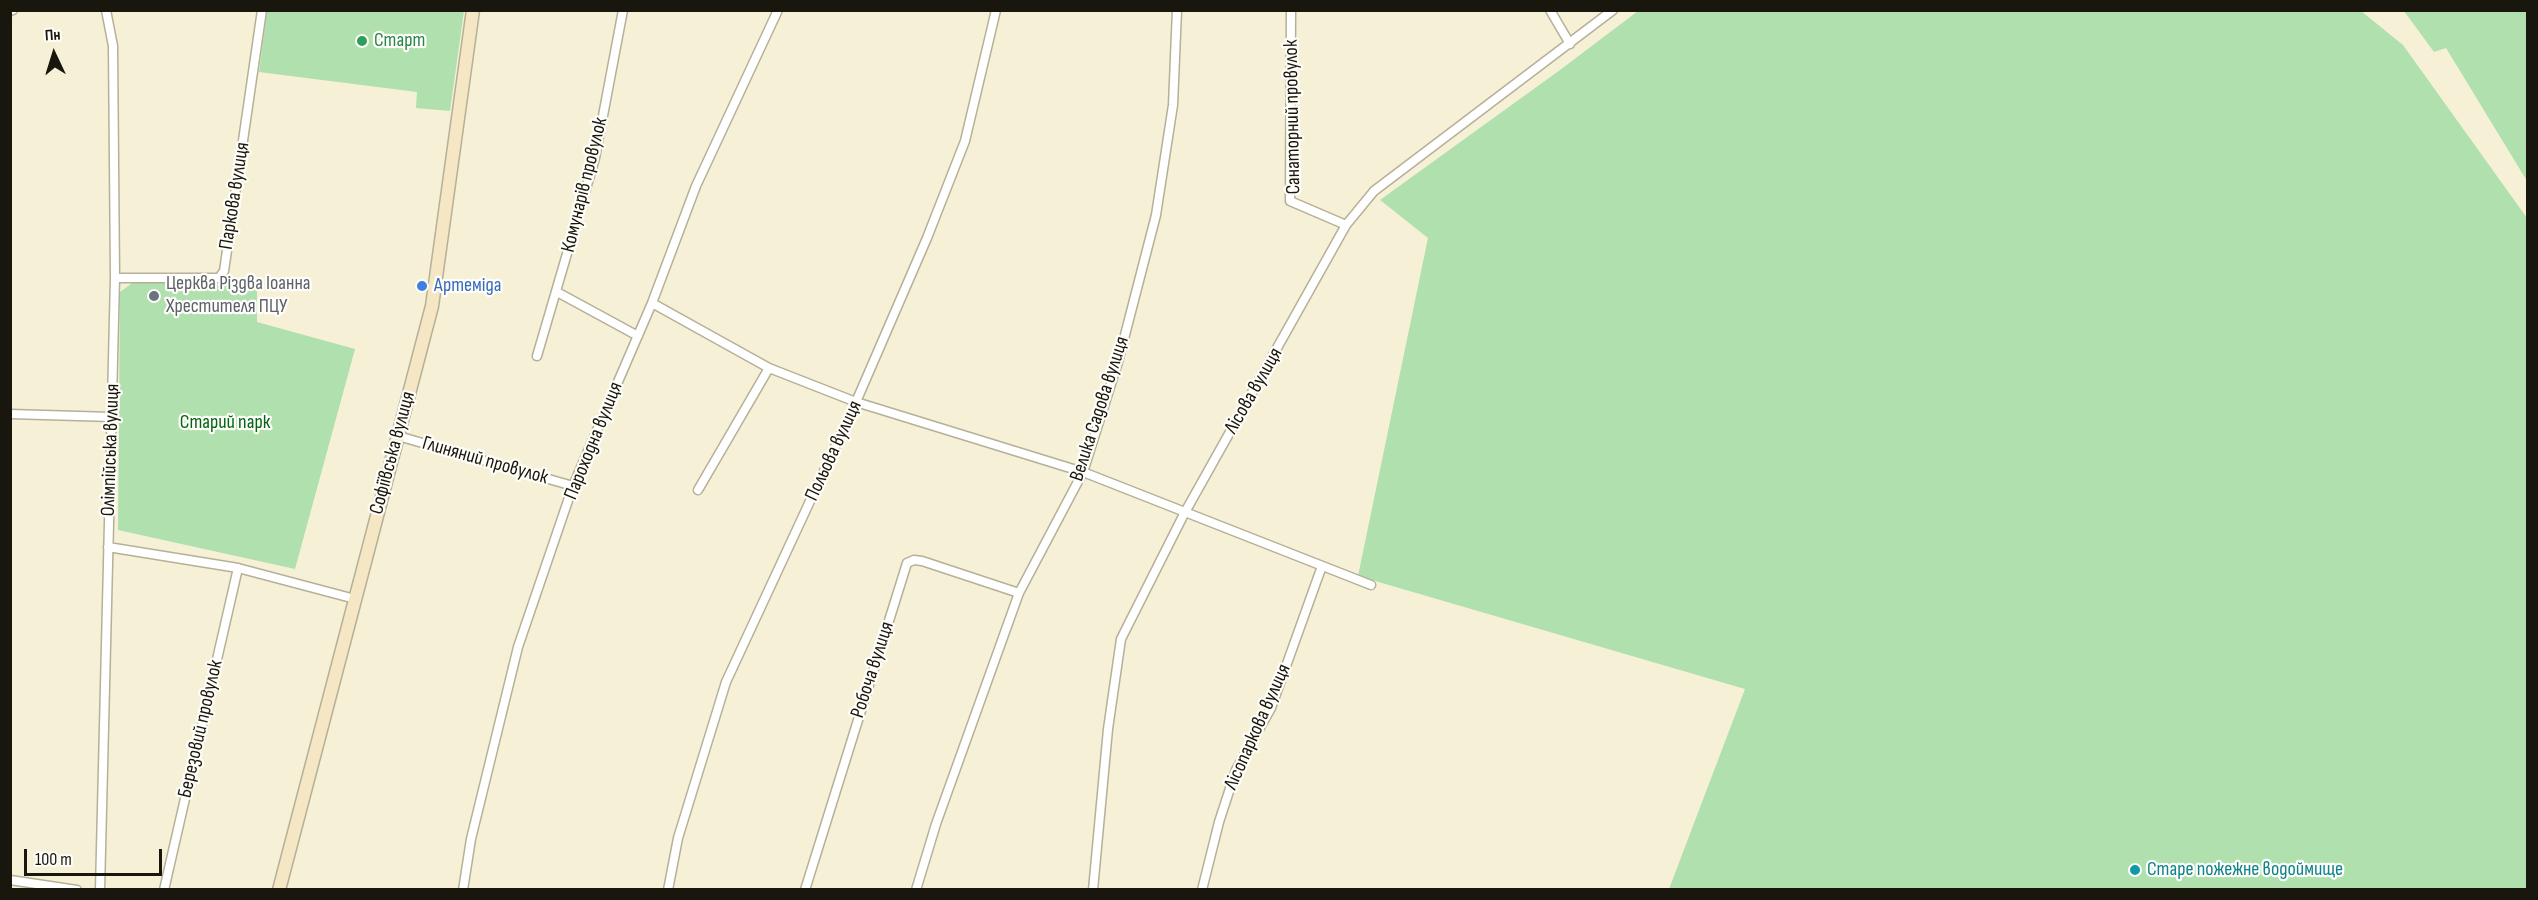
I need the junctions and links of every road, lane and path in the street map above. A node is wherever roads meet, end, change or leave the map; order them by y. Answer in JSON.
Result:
{"nodes":[{"id":1,"x":106,"y":10,"type":"edge"},
{"id":2,"x":262,"y":10,"type":"edge"},
{"id":3,"x":473,"y":10,"type":"edge"},
{"id":4,"x":623,"y":10,"type":"edge"},
{"id":5,"x":778,"y":10,"type":"edge"},
{"id":6,"x":996,"y":10,"type":"edge"},
{"id":7,"x":1177,"y":10,"type":"edge"},
{"id":8,"x":1291,"y":10,"type":"edge"},
{"id":9,"x":1550,"y":10,"type":"edge"},
{"id":10,"x":1613,"y":10,"type":"edge"},
{"id":11,"x":1570,"y":44,"type":"junction"},
{"id":12,"x":1346,"y":225,"type":"junction"},
{"id":13,"x":115,"y":278,"type":"junction"},
{"id":14,"x":557,"y":292,"type":"junction"},
{"id":15,"x":652,"y":303,"type":"junction"},
{"id":16,"x":638,"y":336,"type":"junction"},
{"id":17,"x":537,"y":356,"type":"dead end"},
{"id":18,"x":769,"y":368,"type":"junction"},
{"id":19,"x":856,"y":402,"type":"junction"},
{"id":20,"x":10,"y":414,"type":"edge"},
{"id":21,"x":112,"y":417,"type":"junction"},
{"id":22,"x":398,"y":436,"type":"junction"},
{"id":23,"x":1083,"y":472,"type":"junction"},
{"id":24,"x":573,"y":486,"type":"junction"},
{"id":25,"x":698,"y":490,"type":"dead end"},
{"id":26,"x":1184,"y":513,"type":"junction"},
{"id":27,"x":108,"y":547,"type":"junction"},
{"id":28,"x":1322,"y":566,"type":"junction"},
{"id":29,"x":238,"y":568,"type":"junction"},
{"id":30,"x":1371,"y":585,"type":"dead end"},
{"id":31,"x":1019,"y":593,"type":"junction"},
{"id":32,"x":355,"y":598,"type":"junction"},
{"id":33,"x":10,"y":880,"type":"edge"},
{"id":34,"x":77,"y":890,"type":"edge"},
{"id":35,"x":100,"y":890,"type":"edge"},
{"id":36,"x":164,"y":890,"type":"edge"},
{"id":37,"x":279,"y":890,"type":"edge"},
{"id":38,"x":462,"y":890,"type":"edge"},
{"id":39,"x":668,"y":890,"type":"edge"},
{"id":40,"x":805,"y":890,"type":"edge"},
{"id":41,"x":916,"y":890,"type":"edge"},
{"id":42,"x":1093,"y":890,"type":"edge"},
{"id":43,"x":1202,"y":890,"type":"edge"}],
"edges":[{"from":1,"to":13,"type":"street","name":"Олімпійська вулиця"},
{"from":2,"to":13,"type":"street","name":"Паркова вулиця"},
{"from":3,"to":22,"type":"street","name":"Софіївська вулиця"},
{"from":4,"to":14,"type":"street","name":"Комунарів провулок"},
{"from":5,"to":15,"type":"street","name":"Пароходна вулиця"},
{"from":6,"to":19,"type":"street","name":"Польова вулиця"},
{"from":7,"to":23,"type":"street","name":"Велика Садова вулиця"},
{"from":8,"to":12,"type":"street","name":"Санаторний провулок"},
{"from":9,"to":11,"type":"street"},
{"from":10,"to":11,"type":"street","name":"Лісова вулиця"},
{"from":11,"to":12,"type":"street","name":"Лісова вулиця"},
{"from":12,"to":26,"type":"street","name":"Лісова вулиця"},
{"from":13,"to":21,"type":"street","name":"Олімпійська вулиця"},
{"from":14,"to":16,"type":"street"},
{"from":14,"to":17,"type":"street","name":"Комунарів провулок"},
{"from":15,"to":16,"type":"street","name":"Пароходна вулиця"},
{"from":15,"to":18,"type":"street"},
{"from":16,"to":24,"type":"street","name":"Пароходна вулиця"},
{"from":18,"to":19,"type":"street"},
{"from":18,"to":25,"type":"street"},
{"from":19,"to":23,"type":"street"},
{"from":19,"to":39,"type":"street","name":"Польова вулиця"},
{"from":20,"to":21,"type":"street"},
{"from":21,"to":27,"type":"street","name":"Олімпійська вулиця"},
{"from":22,"to":24,"type":"street","name":"Глиняний провулок"},
{"from":22,"to":32,"type":"street","name":"Софіївська вулиця"},
{"from":23,"to":26,"type":"street"},
{"from":23,"to":31,"type":"street","name":"Велика Садова вулиця"},
{"from":24,"to":38,"type":"street","name":"Пароходна вулиця"},
{"from":26,"to":28,"type":"street"},
{"from":26,"to":42,"type":"street","name":"Лісова вулиця"},
{"from":27,"to":29,"type":"street"},
{"from":27,"to":35,"type":"street","name":"Олімпійська вулиця"},
{"from":28,"to":30,"type":"street"},
{"from":28,"to":43,"type":"street","name":"Лісопаркова вулиця"},
{"from":29,"to":32,"type":"street"},
{"from":29,"to":36,"type":"street","name":"Березовий провулок"},
{"from":31,"to":40,"type":"street","name":"Робоча вулиця"},
{"from":31,"to":41,"type":"street","name":"Велика Садова вулиця"},
{"from":32,"to":37,"type":"street","name":"Софіївська вулиця"},
{"from":33,"to":34,"type":"street"}]}
